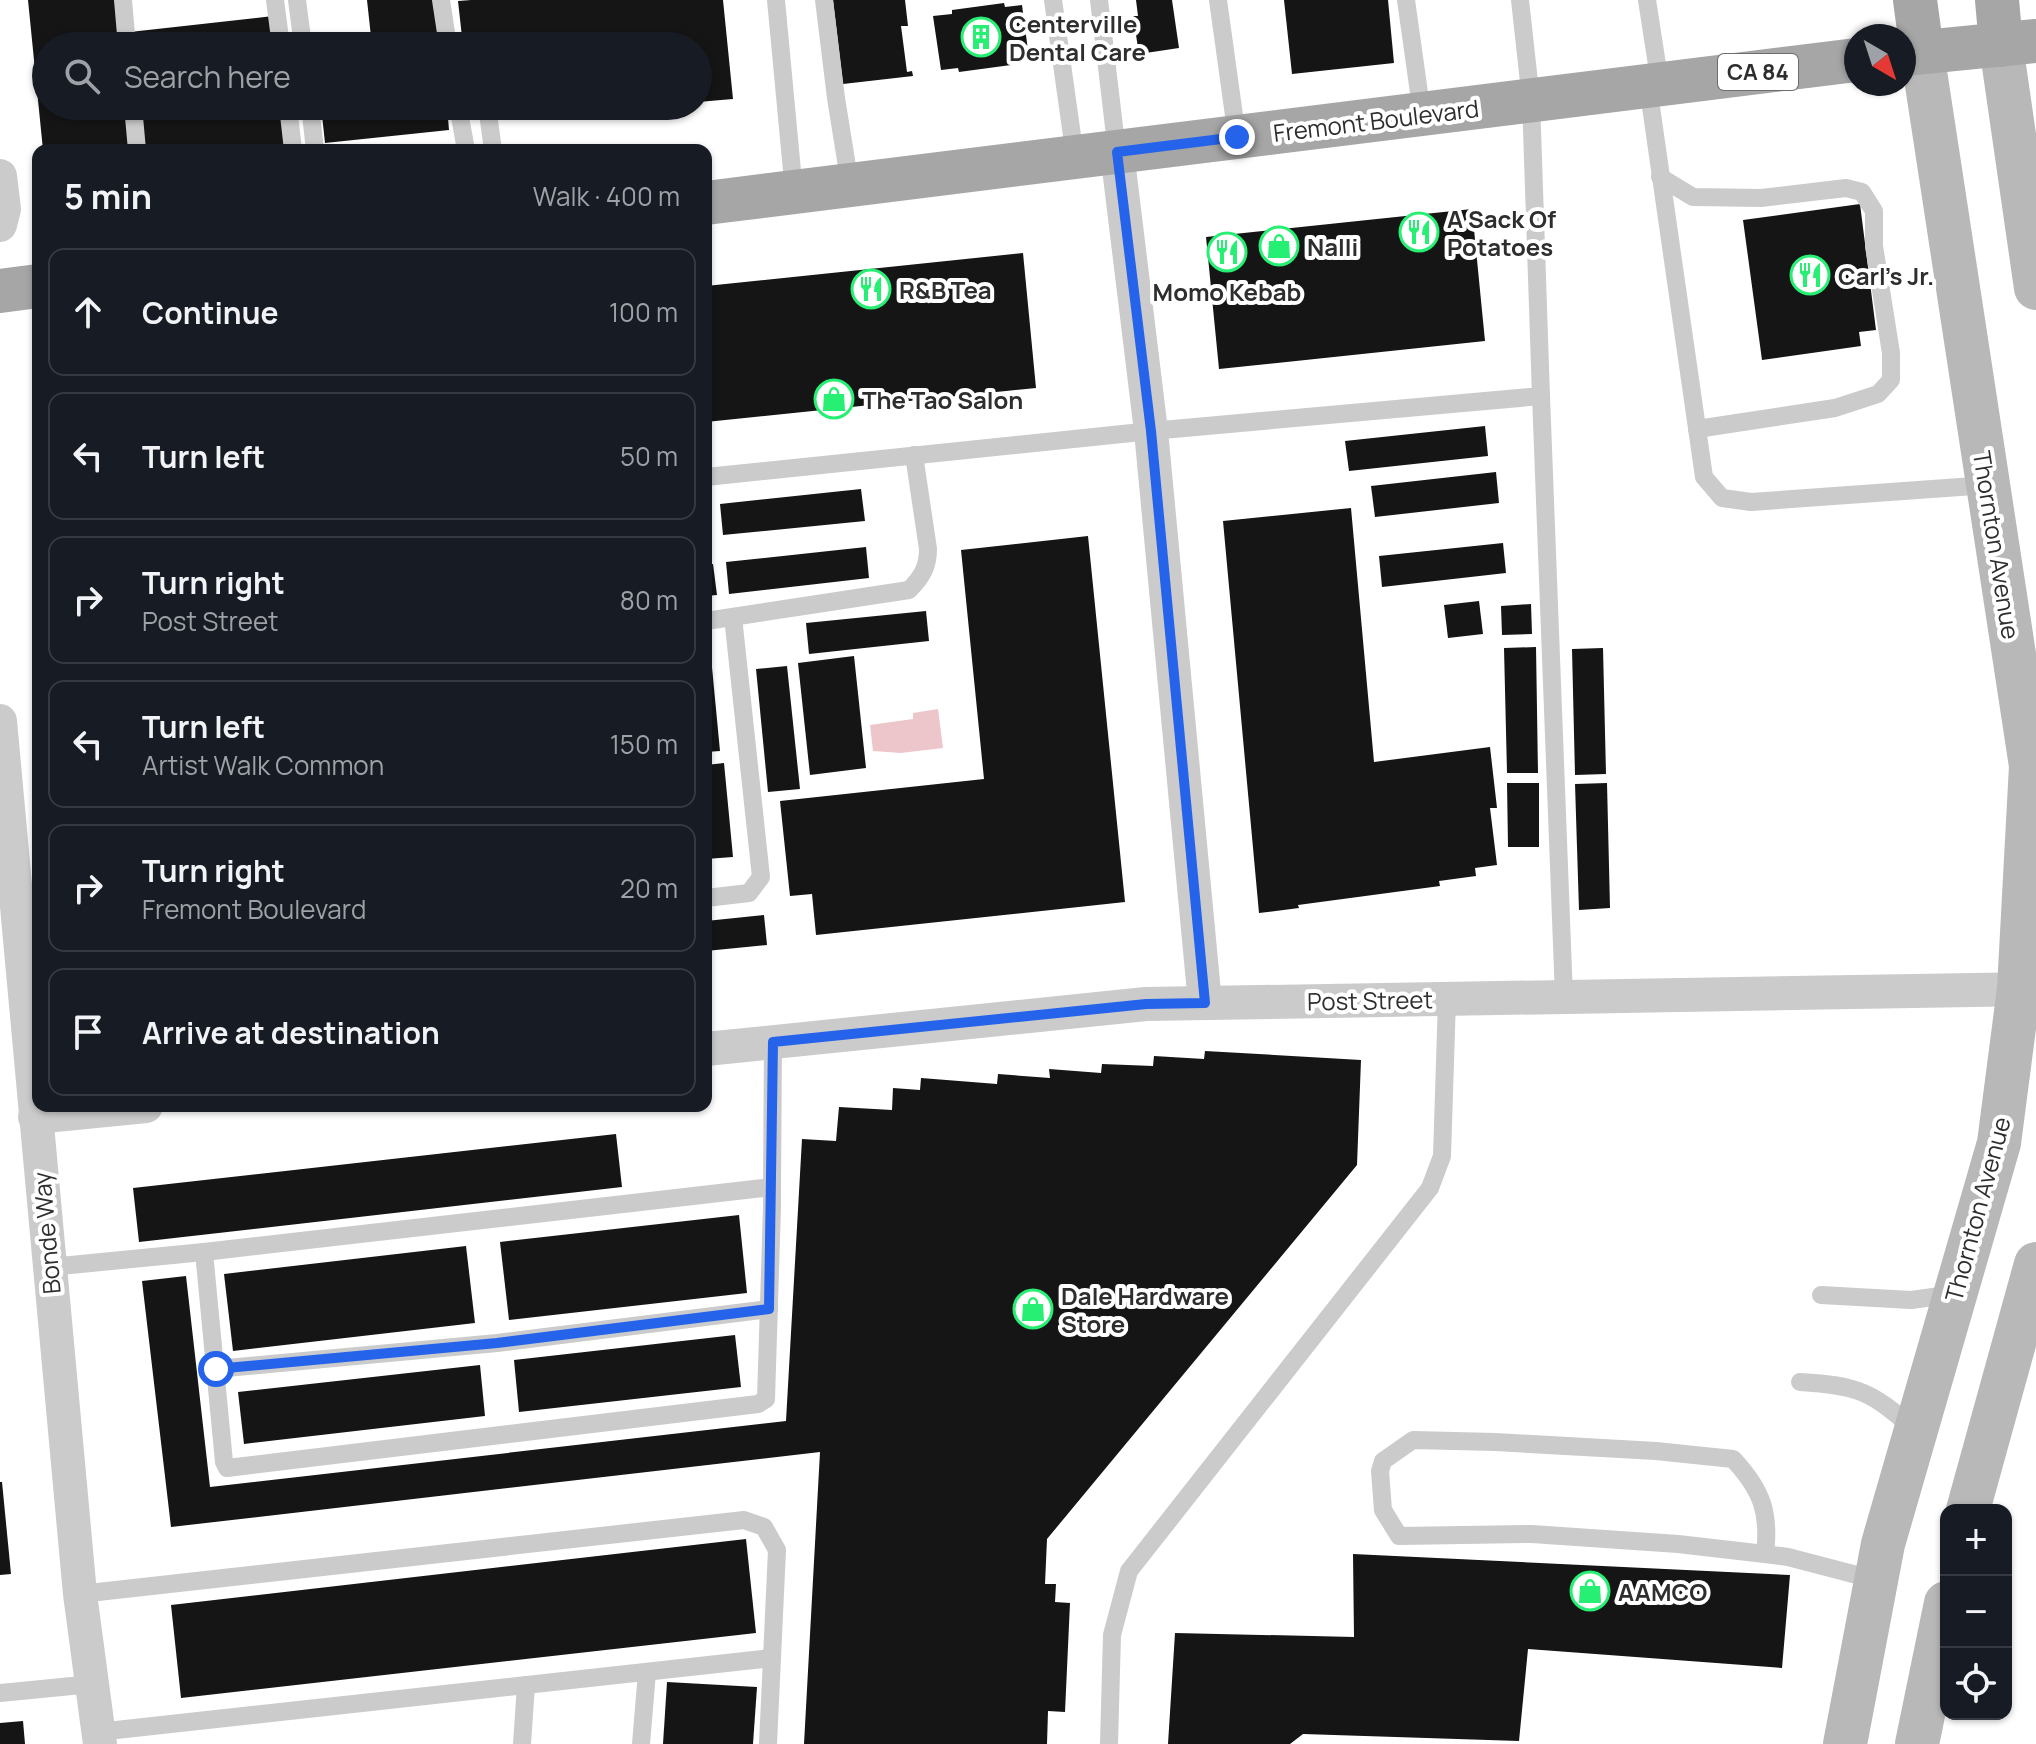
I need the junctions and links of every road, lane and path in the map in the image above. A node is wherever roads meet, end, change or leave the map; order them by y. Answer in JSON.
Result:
{"nodes":[{"id":1,"x":123,"y":0,"type":"edge"},
{"id":2,"x":275,"y":0,"type":"edge"},
{"id":3,"x":297,"y":0,"type":"edge"},
{"id":4,"x":441,"y":0,"type":"edge"},
{"id":5,"x":776,"y":0,"type":"edge"},
{"id":6,"x":824,"y":0,"type":"edge"},
{"id":7,"x":1053,"y":0,"type":"edge"},
{"id":8,"x":1099,"y":0,"type":"edge"},
{"id":9,"x":1218,"y":0,"type":"edge"},
{"id":10,"x":1406,"y":0,"type":"edge"},
{"id":11,"x":1520,"y":0,"type":"edge"},
{"id":12,"x":1647,"y":0,"type":"edge"},
{"id":13,"x":1915,"y":0,"type":"edge"},
{"id":14,"x":1997,"y":0,"type":"edge"},
{"id":15,"x":1914,"y":24,"type":"edge"},
{"id":16,"x":126,"y":32,"type":"edge"},
{"id":17,"x":279,"y":32,"type":"edge"},
{"id":18,"x":301,"y":32,"type":"edge"},
{"id":19,"x":446,"y":32,"type":"edge"},
{"id":20,"x":2018,"y":43,"type":"edge"},
{"id":21,"x":1916,"y":53,"type":"edge"},
{"id":22,"x":1844,"y":61,"type":"edge"},
{"id":23,"x":1916,"y":70,"type":"edge"},
{"id":24,"x":1654,"y":85,"type":"junction"},
{"id":25,"x":1531,"y":100,"type":"junction"},
{"id":26,"x":1422,"y":114,"type":"junction"},
{"id":27,"x":134,"y":120,"type":"edge"},
{"id":28,"x":290,"y":120,"type":"edge"},
{"id":29,"x":312,"y":120,"type":"edge"},
{"id":30,"x":461,"y":120,"type":"edge"},
{"id":31,"x":489,"y":120,"type":"edge"},
{"id":32,"x":1237,"y":137,"type":"junction"},
{"id":33,"x":136,"y":144,"type":"edge"},
{"id":34,"x":292,"y":144,"type":"edge"},
{"id":35,"x":314,"y":144,"type":"edge"},
{"id":36,"x":465,"y":144,"type":"edge"},
{"id":37,"x":492,"y":144,"type":"edge"},
{"id":38,"x":1117,"y":152,"type":"junction"},
{"id":39,"x":1075,"y":157,"type":"junction"},
{"id":40,"x":0,"y":176,"type":"edge"},
{"id":41,"x":1660,"y":177,"type":"junction"},
{"id":42,"x":850,"y":185,"type":"junction"},
{"id":43,"x":794,"y":192,"type":"junction"},
{"id":44,"x":712,"y":202,"type":"edge"},
{"id":45,"x":0,"y":225,"type":"edge"},
{"id":46,"x":32,"y":287,"type":"edge"},
{"id":47,"x":2036,"y":288,"type":"edge"},
{"id":48,"x":0,"y":291,"type":"edge"},
{"id":49,"x":1541,"y":396,"type":"junction"},
{"id":50,"x":1697,"y":429,"type":"junction"},
{"id":51,"x":1151,"y":431,"type":"junction"},
{"id":52,"x":914,"y":455,"type":"junction"},
{"id":53,"x":712,"y":476,"type":"edge"},
{"id":54,"x":1988,"y":485,"type":"junction"},
{"id":55,"x":733,"y":617,"type":"junction"},
{"id":56,"x":712,"y":620,"type":"edge"},
{"id":57,"x":0,"y":721,"type":"edge"},
{"id":58,"x":25,"y":864,"type":"edge"},
{"id":59,"x":712,"y":897,"type":"edge"},
{"id":60,"x":2027,"y":989,"type":"edge"},
{"id":61,"x":1564,"y":997,"type":"junction"},
{"id":62,"x":1447,"y":999,"type":"junction"},
{"id":63,"x":1205,"y":1003,"type":"junction"},
{"id":64,"x":32,"y":1041,"type":"edge"},
{"id":65,"x":773,"y":1042,"type":"junction"},
{"id":66,"x":712,"y":1048,"type":"edge"},
{"id":67,"x":35,"y":1112,"type":"edge"},
{"id":68,"x":85,"y":1112,"type":"edge"},
{"id":69,"x":35,"y":1117,"type":"junction"},
{"id":70,"x":772,"y":1187,"type":"junction"},
{"id":71,"x":204,"y":1252,"type":"junction"},
{"id":72,"x":2036,"y":1264,"type":"edge"},
{"id":73,"x":50,"y":1267,"type":"junction"},
{"id":74,"x":1955,"y":1294,"type":"junction"},
{"id":75,"x":1821,"y":1295,"type":"dead end"},
{"id":76,"x":769,"y":1309,"type":"junction"},
{"id":77,"x":216,"y":1369,"type":"junction"},
{"id":78,"x":1800,"y":1382,"type":"dead end"},
{"id":79,"x":1915,"y":1432,"type":"junction"},
{"id":80,"x":1970,"y":1504,"type":"edge"},
{"id":81,"x":1765,"y":1554,"type":"junction"},
{"id":82,"x":1876,"y":1580,"type":"junction"},
{"id":83,"x":80,"y":1594,"type":"junction"},
{"id":84,"x":1940,"y":1632,"type":"edge"},
{"id":85,"x":772,"y":1658,"type":"junction"},
{"id":86,"x":647,"y":1672,"type":"junction"},
{"id":87,"x":92,"y":1684,"type":"junction"},
{"id":88,"x":526,"y":1685,"type":"junction"},
{"id":89,"x":0,"y":1693,"type":"edge"},
{"id":90,"x":99,"y":1738,"type":"edge"},
{"id":91,"x":522,"y":1744,"type":"edge"},
{"id":92,"x":641,"y":1744,"type":"edge"},
{"id":93,"x":768,"y":1744,"type":"edge"},
{"id":94,"x":1109,"y":1744,"type":"edge"},
{"id":95,"x":1845,"y":1744,"type":"edge"},
{"id":96,"x":1917,"y":1744,"type":"edge"}],
"edges":[{"from":1,"to":16,"type":"lane"},
{"from":2,"to":17,"type":"lane"},
{"from":3,"to":18,"type":"lane"},
{"from":4,"to":19,"type":"lane"},
{"from":5,"to":43,"type":"lane"},
{"from":6,"to":42,"type":"lane"},
{"from":7,"to":39,"type":"lane"},
{"from":8,"to":38,"type":"lane"},
{"from":9,"to":32,"type":"lane"},
{"from":10,"to":26,"type":"lane"},
{"from":11,"to":25,"type":"lane"},
{"from":12,"to":24,"type":"lane"},
{"from":13,"to":15,"type":"main road","name":"Thornton Avenue"},
{"from":14,"to":20,"type":"main road"},
{"from":20,"to":21,"type":"main road"},
{"from":20,"to":47,"type":"street"},
{"from":22,"to":24,"type":"main road","name":"Fremont Boulevard","number":"CA 84"},
{"from":23,"to":54,"type":"street","name":"Thornton Avenue"},
{"from":24,"to":25,"type":"main road","name":"Fremont Boulevard","number":"CA 84"},
{"from":24,"to":41,"type":"lane"},
{"from":25,"to":26,"type":"main road","name":"Fremont Boulevard","number":"CA 84"},
{"from":25,"to":49,"type":"lane"},
{"from":26,"to":32,"type":"main road","name":"Fremont Boulevard","number":"CA 84"},
{"from":27,"to":33,"type":"lane"},
{"from":28,"to":34,"type":"lane"},
{"from":29,"to":35,"type":"lane"},
{"from":30,"to":36,"type":"lane"},
{"from":31,"to":37,"type":"lane"},
{"from":32,"to":38,"type":"main road","name":"Fremont Boulevard","number":"CA 84"},
{"from":38,"to":39,"type":"main road","name":"Fremont Boulevard","number":"CA 84"},
{"from":38,"to":51,"type":"street"},
{"from":39,"to":42,"type":"main road","name":"Fremont Boulevard","number":"CA 84"},
{"from":40,"to":45,"type":"street"},
{"from":41,"to":50,"type":"lane"},
{"from":41,"to":50,"type":"lane"},
{"from":42,"to":43,"type":"main road","name":"Fremont Boulevard","number":"CA 84"},
{"from":43,"to":44,"type":"main road","name":"Fremont Boulevard","number":"CA 84"},
{"from":46,"to":48,"type":"main road"},
{"from":49,"to":51,"type":"lane"},
{"from":49,"to":61,"type":"lane"},
{"from":50,"to":54,"type":"lane"},
{"from":51,"to":52,"type":"lane"},
{"from":51,"to":63,"type":"street"},
{"from":52,"to":53,"type":"lane"},
{"from":52,"to":55,"type":"lane"},
{"from":54,"to":60,"type":"street","name":"Thornton Avenue"},
{"from":55,"to":56,"type":"lane"},
{"from":55,"to":59,"type":"lane"},
{"from":57,"to":58,"type":"street","name":"Bonde Way"},
{"from":58,"to":64,"type":"street","name":"Bonde Way"},
{"from":60,"to":61,"type":"street","name":"Post Street"},
{"from":60,"to":74,"type":"street","name":"Thornton Avenue"},
{"from":61,"to":62,"type":"street","name":"Post Street"},
{"from":62,"to":63,"type":"street","name":"Post Street"},
{"from":62,"to":94,"type":"lane"},
{"from":63,"to":65,"type":"street","name":"Post Street"},
{"from":65,"to":66,"type":"street","name":"Post Street"},
{"from":65,"to":70,"type":"lane"},
{"from":67,"to":69,"type":"street","name":"Bonde Way"},
{"from":68,"to":69,"type":"street"},
{"from":69,"to":73,"type":"street","name":"Bonde Way"},
{"from":70,"to":71,"type":"lane"},
{"from":70,"to":76,"type":"lane"},
{"from":71,"to":73,"type":"lane"},
{"from":71,"to":77,"type":"lane"},
{"from":72,"to":80,"type":"street"},
{"from":73,"to":83,"type":"street","name":"Bonde Way"},
{"from":74,"to":75,"type":"lane"},
{"from":74,"to":79,"type":"street","name":"Thornton Avenue"},
{"from":76,"to":77,"type":"lane"},
{"from":76,"to":77,"type":"lane"},
{"from":78,"to":79,"type":"lane"},
{"from":79,"to":82,"type":"street","name":"Thornton Avenue"},
{"from":81,"to":81,"type":"lane"},
{"from":81,"to":82,"type":"lane"},
{"from":82,"to":95,"type":"street","name":"Thornton Avenue"},
{"from":83,"to":85,"type":"lane"},
{"from":83,"to":87,"type":"street","name":"Bonde Way"},
{"from":84,"to":96,"type":"street"},
{"from":85,"to":86,"type":"lane"},
{"from":85,"to":93,"type":"lane"},
{"from":86,"to":88,"type":"lane"},
{"from":86,"to":92,"type":"lane"},
{"from":87,"to":89,"type":"lane"},
{"from":87,"to":90,"type":"street","name":"Bonde Way"},
{"from":88,"to":90,"type":"lane"},
{"from":88,"to":91,"type":"lane"}]}
